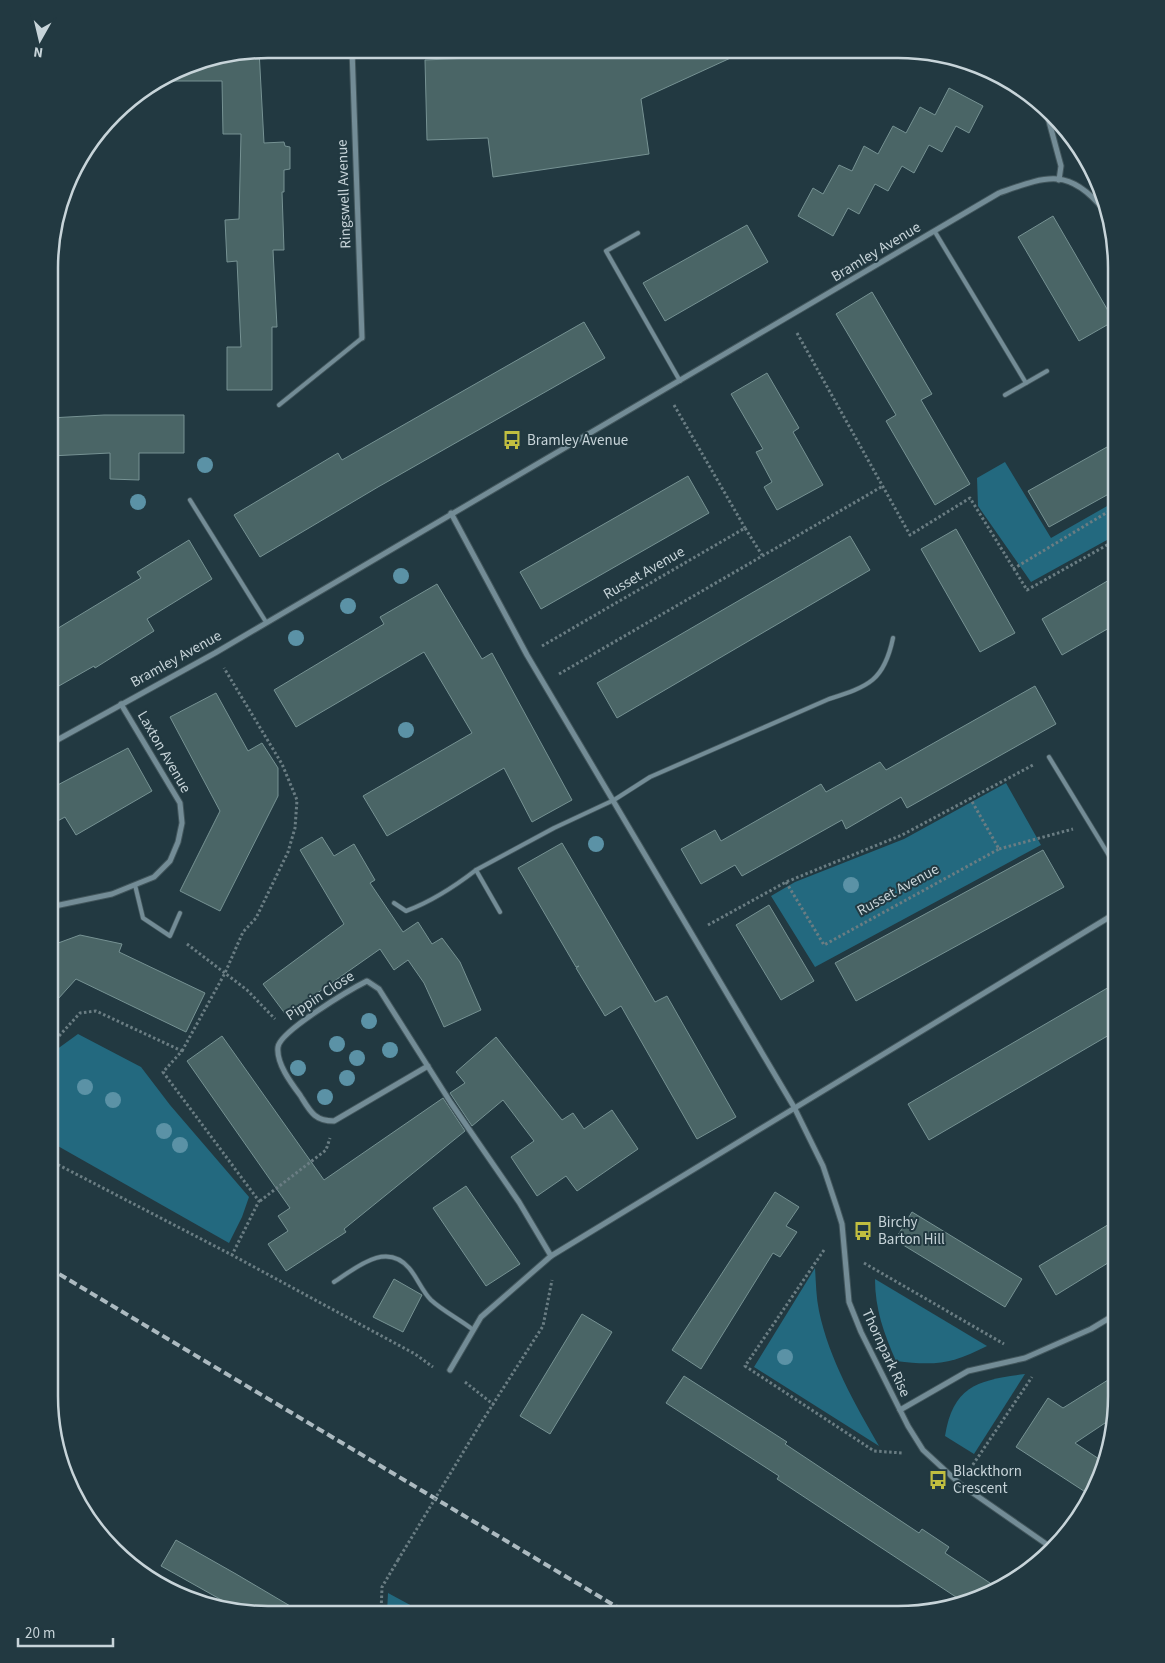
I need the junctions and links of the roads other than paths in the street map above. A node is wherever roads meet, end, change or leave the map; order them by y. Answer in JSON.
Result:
{"nodes":[{"id":1,"x":352,"y":58,"type":"edge"},
{"id":2,"x":1049,"y":122,"type":"edge"},
{"id":3,"x":1058,"y":180,"type":"junction"},
{"id":4,"x":1097,"y":203,"type":"edge"},
{"id":5,"x":934,"y":232,"type":"junction"},
{"id":6,"x":638,"y":233,"type":"dead end"},
{"id":7,"x":362,"y":338,"type":"joint"},
{"id":8,"x":1047,"y":371,"type":"dead end"},
{"id":9,"x":680,"y":381,"type":"junction"},
{"id":10,"x":1026,"y":383,"type":"junction"},
{"id":11,"x":1004,"y":395,"type":"dead end"},
{"id":12,"x":279,"y":405,"type":"dead end"},
{"id":13,"x":190,"y":500,"type":"dead end"},
{"id":14,"x":451,"y":513,"type":"junction"},
{"id":15,"x":266,"y":622,"type":"junction"},
{"id":16,"x":894,"y":638,"type":"dead end"},
{"id":17,"x":121,"y":704,"type":"junction"},
{"id":18,"x":58,"y":739,"type":"edge"},
{"id":19,"x":1050,"y":757,"type":"road end"},
{"id":20,"x":614,"y":800,"type":"junction"},
{"id":21,"x":1108,"y":854,"type":"edge"},
{"id":22,"x":476,"y":870,"type":"junction"},
{"id":23,"x":135,"y":885,"type":"junction"},
{"id":24,"x":394,"y":903,"type":"dead end"},
{"id":25,"x":58,"y":905,"type":"edge"},
{"id":26,"x":500,"y":912,"type":"dead end"},
{"id":27,"x":180,"y":913,"type":"dead end"},
{"id":28,"x":1108,"y":918,"type":"edge"},
{"id":29,"x":428,"y":1066,"type":"junction"},
{"id":30,"x":794,"y":1107,"type":"junction"},
{"id":31,"x":551,"y":1256,"type":"junction"},
{"id":32,"x":334,"y":1282,"type":"dead end"},
{"id":33,"x":1108,"y":1319,"type":"edge"},
{"id":34,"x":472,"y":1329,"type":"junction"},
{"id":35,"x":450,"y":1370,"type":"road end"},
{"id":36,"x":900,"y":1410,"type":"junction"},
{"id":37,"x":1046,"y":1544,"type":"edge"}],
"edges":[{"from":1,"to":7,"type":"street","name":"Ringswell Avenue"},
{"from":2,"to":3,"type":"street"},
{"from":3,"to":4,"type":"street"},
{"from":3,"to":5,"type":"street","name":"Bramley Avenue"},
{"from":5,"to":9,"type":"street","name":"Bramley Avenue"},
{"from":5,"to":10,"type":"lane"},
{"from":6,"to":9,"type":"lane"},
{"from":7,"to":12,"type":"lane"},
{"from":8,"to":10,"type":"lane"},
{"from":9,"to":14,"type":"street","name":"Bramley Avenue"},
{"from":10,"to":11,"type":"lane"},
{"from":13,"to":15,"type":"lane"},
{"from":14,"to":15,"type":"street","name":"Bramley Avenue"},
{"from":14,"to":20,"type":"street"},
{"from":15,"to":17,"type":"street","name":"Bramley Avenue"},
{"from":16,"to":20,"type":"lane"},
{"from":17,"to":18,"type":"street","name":"Bramley Avenue"},
{"from":17,"to":23,"type":"street","name":"Laxton Avenue"},
{"from":19,"to":21,"type":"lane"},
{"from":20,"to":22,"type":"lane"},
{"from":20,"to":30,"type":"street"},
{"from":22,"to":24,"type":"lane"},
{"from":22,"to":26,"type":"lane"},
{"from":23,"to":25,"type":"street","name":"Laxton Avenue"},
{"from":23,"to":27,"type":"lane"},
{"from":28,"to":30,"type":"street"},
{"from":29,"to":29,"type":"street","name":"Pippin Close"},
{"from":29,"to":31,"type":"street","name":"Pippin Close"},
{"from":30,"to":31,"type":"street"},
{"from":30,"to":36,"type":"street","name":"Thornpark Rise"},
{"from":31,"to":34,"type":"street"},
{"from":32,"to":34,"type":"lane"},
{"from":33,"to":36,"type":"street"},
{"from":34,"to":35,"type":"street"},
{"from":36,"to":37,"type":"street","name":"Thornpark Rise"}]}
